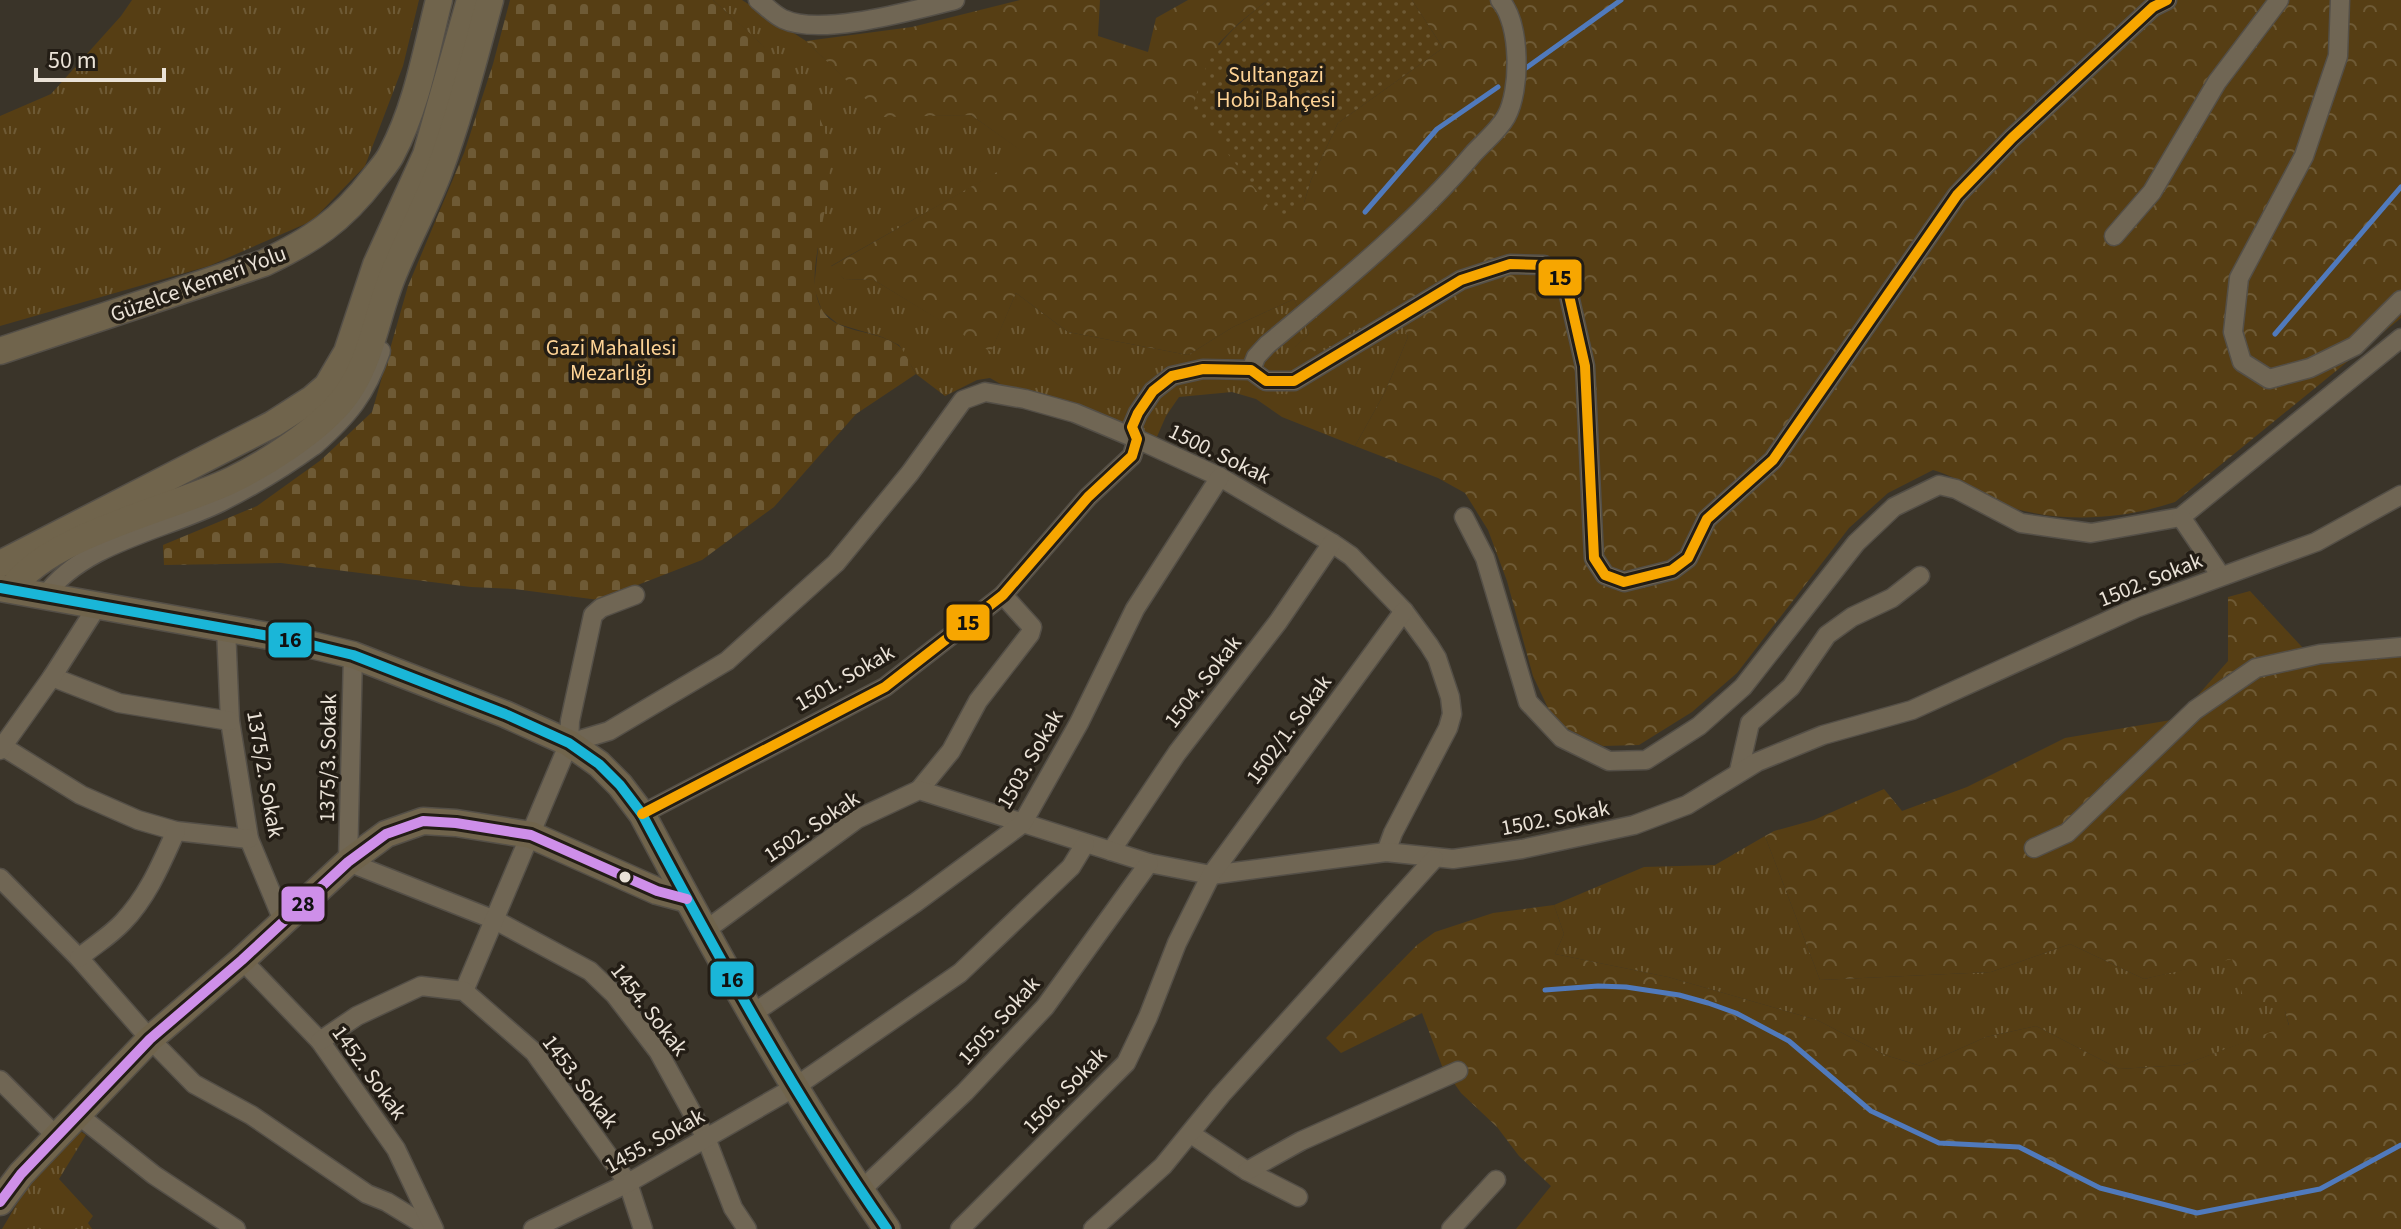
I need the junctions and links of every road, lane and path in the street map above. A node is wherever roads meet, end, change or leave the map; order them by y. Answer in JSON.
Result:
{"nodes":[{"id":1,"x":439,"y":0,"type":"edge"},
{"id":2,"x":470,"y":0,"type":"edge"},
{"id":3,"x":490,"y":0,"type":"edge"},
{"id":4,"x":758,"y":0,"type":"edge"},
{"id":5,"x":955,"y":0,"type":"edge"},
{"id":6,"x":1500,"y":0,"type":"edge"},
{"id":7,"x":2167,"y":0,"type":"edge"},
{"id":8,"x":2279,"y":0,"type":"edge"},
{"id":9,"x":2340,"y":0,"type":"edge"},
{"id":10,"x":2114,"y":236,"type":"dead end"},
{"id":11,"x":2401,"y":300,"type":"edge"},
{"id":12,"x":2401,"y":338,"type":"edge"},
{"id":13,"x":0,"y":351,"type":"edge"},
{"id":14,"x":1251,"y":370,"type":"junction"},
{"id":15,"x":273,"y":424,"type":"junction"},
{"id":16,"x":1137,"y":439,"type":"junction"},
{"id":17,"x":306,"y":442,"type":"junction"},
{"id":18,"x":1220,"y":477,"type":"junction"},
{"id":19,"x":2401,"y":495,"type":"edge"},
{"id":20,"x":1464,"y":517,"type":"dead end"},
{"id":21,"x":2181,"y":517,"type":"junction"},
{"id":22,"x":1332,"y":543,"type":"junction"},
{"id":23,"x":0,"y":564,"type":"edge"},
{"id":24,"x":1920,"y":576,"type":"dead end"},
{"id":25,"x":2221,"y":576,"type":"junction"},
{"id":26,"x":6,"y":588,"type":"edge"},
{"id":27,"x":635,"y":595,"type":"dead end"},
{"id":28,"x":1003,"y":595,"type":"junction"},
{"id":29,"x":45,"y":596,"type":"junction"},
{"id":30,"x":98,"y":605,"type":"junction"},
{"id":31,"x":1404,"y":611,"type":"junction"},
{"id":32,"x":226,"y":628,"type":"junction"},
{"id":33,"x":2401,"y":647,"type":"edge"},
{"id":34,"x":353,"y":655,"type":"junction"},
{"id":35,"x":52,"y":677,"type":"junction"},
{"id":36,"x":1743,"y":687,"type":"junction"},
{"id":37,"x":230,"y":721,"type":"junction"},
{"id":38,"x":1750,"y":723,"type":"junction"},
{"id":39,"x":569,"y":743,"type":"junction"},
{"id":40,"x":1,"y":747,"type":"edge"},
{"id":41,"x":1739,"y":771,"type":"junction"},
{"id":42,"x":919,"y":790,"type":"junction"},
{"id":43,"x":642,"y":814,"type":"junction"},
{"id":44,"x":1022,"y":824,"type":"junction"},
{"id":45,"x":176,"y":831,"type":"junction"},
{"id":46,"x":531,"y":835,"type":"junction"},
{"id":47,"x":249,"y":839,"type":"junction"},
{"id":48,"x":1085,"y":844,"type":"junction"},
{"id":49,"x":2034,"y":848,"type":"dead end"},
{"id":50,"x":1111,"y":851,"type":"junction"},
{"id":51,"x":1386,"y":852,"type":"junction"},
{"id":52,"x":1434,"y":859,"type":"junction"},
{"id":53,"x":348,"y":862,"type":"junction"},
{"id":54,"x":1149,"y":863,"type":"junction"},
{"id":55,"x":1211,"y":875,"type":"junction"},
{"id":56,"x":0,"y":878,"type":"edge"},
{"id":57,"x":687,"y":899,"type":"junction"},
{"id":58,"x":495,"y":920,"type":"junction"},
{"id":59,"x":284,"y":923,"type":"junction"},
{"id":60,"x":706,"y":930,"type":"junction"},
{"id":61,"x":79,"y":958,"type":"junction"},
{"id":62,"x":242,"y":960,"type":"junction"},
{"id":63,"x":464,"y":991,"type":"junction"},
{"id":64,"x":752,"y":1014,"type":"junction"},
{"id":65,"x":150,"y":1039,"type":"junction"},
{"id":66,"x":320,"y":1041,"type":"junction"},
{"id":67,"x":1458,"y":1071,"type":"dead end"},
{"id":68,"x":0,"y":1080,"type":"edge"},
{"id":69,"x":795,"y":1087,"type":"junction"},
{"id":70,"x":77,"y":1114,"type":"junction"},
{"id":71,"x":1191,"y":1134,"type":"junction"},
{"id":72,"x":56,"y":1136,"type":"junction"},
{"id":73,"x":706,"y":1138,"type":"junction"},
{"id":74,"x":1247,"y":1171,"type":"junction"},
{"id":75,"x":413,"y":1179,"type":"junction"},
{"id":76,"x":1496,"y":1180,"type":"dead end"},
{"id":77,"x":628,"y":1183,"type":"junction"},
{"id":78,"x":860,"y":1191,"type":"junction"},
{"id":79,"x":1298,"y":1197,"type":"dead end"},
{"id":80,"x":0,"y":1202,"type":"edge"},
{"id":81,"x":387,"y":1202,"type":"junction"},
{"id":82,"x":1103,"y":1226,"type":"edge"},
{"id":83,"x":236,"y":1229,"type":"edge"},
{"id":84,"x":433,"y":1229,"type":"edge"},
{"id":85,"x":533,"y":1229,"type":"edge"},
{"id":86,"x":643,"y":1229,"type":"edge"},
{"id":87,"x":747,"y":1229,"type":"edge"},
{"id":88,"x":887,"y":1229,"type":"edge"},
{"id":89,"x":960,"y":1229,"type":"edge"},
{"id":90,"x":1451,"y":1229,"type":"edge"}],
"edges":[{"from":1,"to":13,"type":"street","name":"Güzelce Kemeri Yolu"},
{"from":2,"to":15,"type":"street"},
{"from":3,"to":17,"type":"street"},
{"from":4,"to":5,"type":"street"},
{"from":6,"to":14,"type":"street"},
{"from":7,"to":14,"type":"street"},
{"from":8,"to":10,"type":"street"},
{"from":9,"to":11,"type":"street"},
{"from":12,"to":21,"type":"street"},
{"from":14,"to":16,"type":"street"},
{"from":15,"to":17,"type":"street"},
{"from":15,"to":23,"type":"street"},
{"from":16,"to":18,"type":"street","name":"1500. Sokak"},
{"from":16,"to":28,"type":"street","name":"1501. Sokak"},
{"from":16,"to":39,"type":"street","name":"1500. Sokak"},
{"from":17,"to":26,"type":"street"},
{"from":17,"to":29,"type":"street"},
{"from":18,"to":22,"type":"street","name":"1500. Sokak"},
{"from":18,"to":44,"type":"street","name":"1503. Sokak"},
{"from":19,"to":25,"type":"street","name":"1502. Sokak"},
{"from":20,"to":36,"type":"street"},
{"from":21,"to":25,"type":"street"},
{"from":21,"to":36,"type":"street"},
{"from":22,"to":31,"type":"street","name":"1500. Sokak"},
{"from":22,"to":50,"type":"street","name":"1504. Sokak"},
{"from":24,"to":38,"type":"street"},
{"from":25,"to":41,"type":"street","name":"1502. Sokak"},
{"from":26,"to":29,"type":"street"},
{"from":27,"to":39,"type":"street"},
{"from":28,"to":42,"type":"street"},
{"from":28,"to":43,"type":"street","name":"1501. Sokak"},
{"from":29,"to":30,"type":"street"},
{"from":30,"to":32,"type":"street"},
{"from":30,"to":35,"type":"street"},
{"from":31,"to":51,"type":"street","name":"1500. Sokak"},
{"from":31,"to":55,"type":"street","name":"1502/1. Sokak"},
{"from":32,"to":34,"type":"street"},
{"from":32,"to":37,"type":"street","name":"1375/2. Sokak"},
{"from":33,"to":49,"type":"street"},
{"from":34,"to":39,"type":"street"},
{"from":34,"to":53,"type":"street","name":"1375/3. Sokak"},
{"from":35,"to":37,"type":"street"},
{"from":35,"to":40,"type":"street"},
{"from":36,"to":38,"type":"street"},
{"from":37,"to":47,"type":"street","name":"1375/2. Sokak"},
{"from":38,"to":41,"type":"street"},
{"from":39,"to":43,"type":"street"},
{"from":39,"to":46,"type":"street"},
{"from":40,"to":45,"type":"street"},
{"from":41,"to":52,"type":"street","name":"1502. Sokak"},
{"from":42,"to":44,"type":"street","name":"1502. Sokak"},
{"from":42,"to":60,"type":"street","name":"1502. Sokak"},
{"from":43,"to":57,"type":"street"},
{"from":44,"to":48,"type":"street","name":"1502. Sokak"},
{"from":44,"to":64,"type":"street","name":"1503. Sokak"},
{"from":45,"to":47,"type":"street"},
{"from":45,"to":61,"type":"street"},
{"from":46,"to":53,"type":"street"},
{"from":46,"to":57,"type":"street"},
{"from":46,"to":58,"type":"street"},
{"from":47,"to":59,"type":"street","name":"1375/2. Sokak"},
{"from":48,"to":50,"type":"street","name":"1502. Sokak"},
{"from":48,"to":69,"type":"street","name":"1455. Sokak"},
{"from":50,"to":54,"type":"street","name":"1502. Sokak"},
{"from":51,"to":52,"type":"street","name":"1502. Sokak"},
{"from":51,"to":55,"type":"street","name":"1502. Sokak"},
{"from":52,"to":71,"type":"street"},
{"from":53,"to":58,"type":"street","name":"1454. Sokak"},
{"from":53,"to":59,"type":"street"},
{"from":54,"to":55,"type":"street","name":"1502. Sokak"},
{"from":54,"to":78,"type":"street","name":"1505. Sokak"},
{"from":55,"to":89,"type":"street","name":"1506. Sokak"},
{"from":56,"to":61,"type":"street"},
{"from":57,"to":60,"type":"street"},
{"from":58,"to":63,"type":"street"},
{"from":58,"to":73,"type":"street","name":"1454. Sokak"},
{"from":59,"to":62,"type":"street"},
{"from":60,"to":64,"type":"street"},
{"from":61,"to":65,"type":"street"},
{"from":62,"to":65,"type":"street"},
{"from":62,"to":66,"type":"street","name":"1452. Sokak"},
{"from":63,"to":66,"type":"street"},
{"from":63,"to":77,"type":"street","name":"1453. Sokak"},
{"from":64,"to":69,"type":"street"},
{"from":65,"to":70,"type":"street"},
{"from":65,"to":81,"type":"street"},
{"from":66,"to":75,"type":"street","name":"1452. Sokak"},
{"from":67,"to":74,"type":"street"},
{"from":68,"to":72,"type":"street"},
{"from":69,"to":73,"type":"street","name":"1455. Sokak"},
{"from":69,"to":78,"type":"street"},
{"from":70,"to":72,"type":"street"},
{"from":70,"to":83,"type":"street"},
{"from":71,"to":74,"type":"street"},
{"from":71,"to":82,"type":"street"},
{"from":72,"to":80,"type":"street"},
{"from":73,"to":77,"type":"street","name":"1455. Sokak"},
{"from":73,"to":87,"type":"street","name":"1454. Sokak"},
{"from":74,"to":79,"type":"street"},
{"from":75,"to":81,"type":"street"},
{"from":75,"to":84,"type":"street","name":"1452. Sokak"},
{"from":76,"to":90,"type":"street"},
{"from":77,"to":85,"type":"street","name":"1455. Sokak"},
{"from":77,"to":86,"type":"street","name":"1453. Sokak"},
{"from":78,"to":88,"type":"street"},
{"from":81,"to":84,"type":"street"}]}
